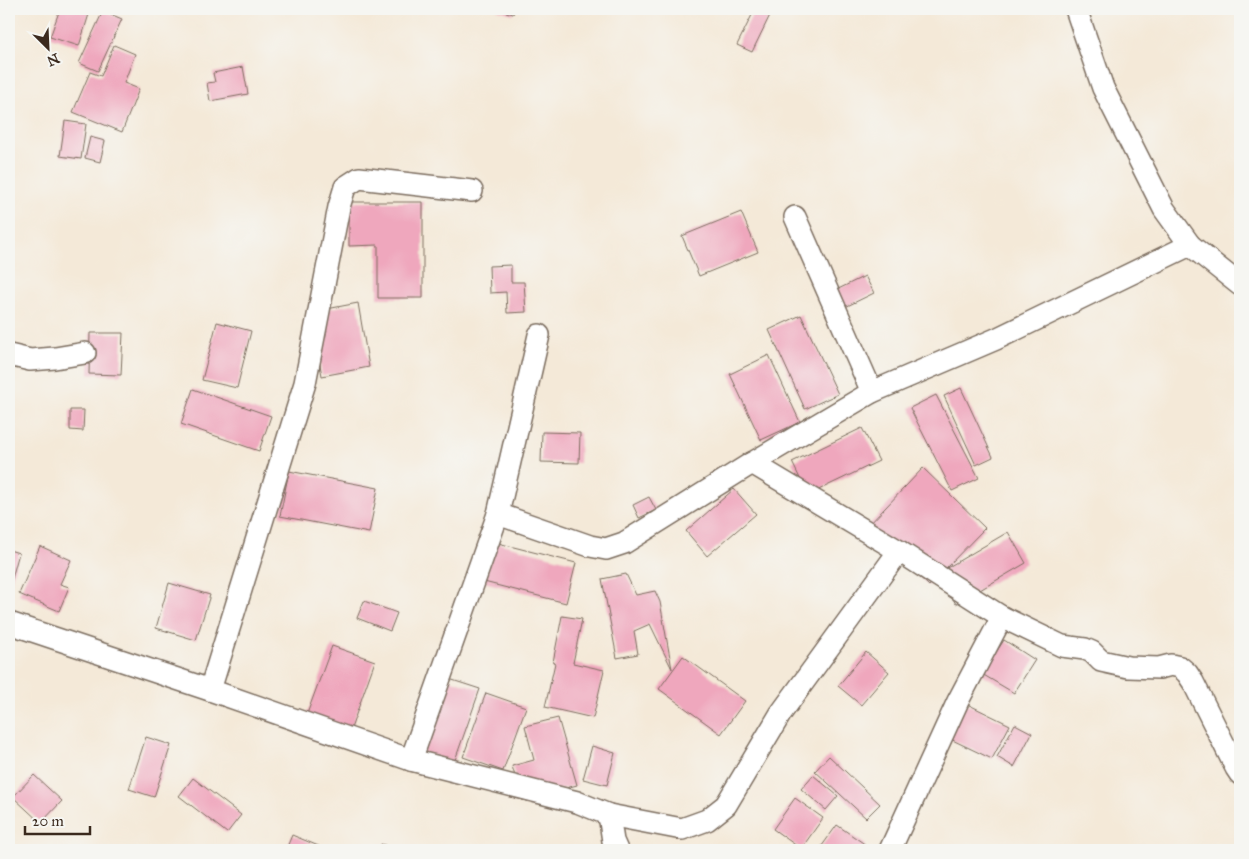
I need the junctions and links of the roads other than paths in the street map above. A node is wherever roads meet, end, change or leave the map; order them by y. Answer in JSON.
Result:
{"nodes":[{"id":1,"x":1076,"y":9,"type":"edge"},
{"id":2,"x":472,"y":191,"type":"dead end"},
{"id":3,"x":795,"y":217,"type":"dead end"},
{"id":4,"x":1190,"y":245,"type":"junction"},
{"id":5,"x":1240,"y":285,"type":"edge"},
{"id":6,"x":538,"y":335,"type":"dead end"},
{"id":7,"x":85,"y":353,"type":"dead end"},
{"id":8,"x":9,"y":356,"type":"edge"},
{"id":9,"x":872,"y":392,"type":"junction"},
{"id":10,"x":752,"y":463,"type":"junction"},
{"id":11,"x":498,"y":514,"type":"junction"},
{"id":12,"x":899,"y":551,"type":"junction"},
{"id":13,"x":1002,"y":617,"type":"junction"},
{"id":14,"x":9,"y":623,"type":"edge"},
{"id":15,"x":210,"y":690,"type":"junction"},
{"id":16,"x":411,"y":760,"type":"junction"},
{"id":17,"x":1240,"y":774,"type":"edge"},
{"id":18,"x":609,"y":815,"type":"junction"},
{"id":19,"x":617,"y":850,"type":"edge"},
{"id":20,"x":890,"y":850,"type":"edge"}],
"edges":[{"from":1,"to":4,"type":"street"},
{"from":2,"to":15,"type":"street"},
{"from":3,"to":9,"type":"street"},
{"from":4,"to":5,"type":"street"},
{"from":4,"to":9,"type":"street"},
{"from":6,"to":11,"type":"street"},
{"from":7,"to":8,"type":"street"},
{"from":9,"to":10,"type":"street"},
{"from":10,"to":11,"type":"street"},
{"from":10,"to":12,"type":"street"},
{"from":11,"to":16,"type":"street"},
{"from":12,"to":13,"type":"street"},
{"from":12,"to":18,"type":"street"},
{"from":13,"to":17,"type":"street"},
{"from":13,"to":20,"type":"street"},
{"from":14,"to":15,"type":"street"},
{"from":15,"to":16,"type":"street"},
{"from":16,"to":18,"type":"street"},
{"from":18,"to":19,"type":"street"}]}
